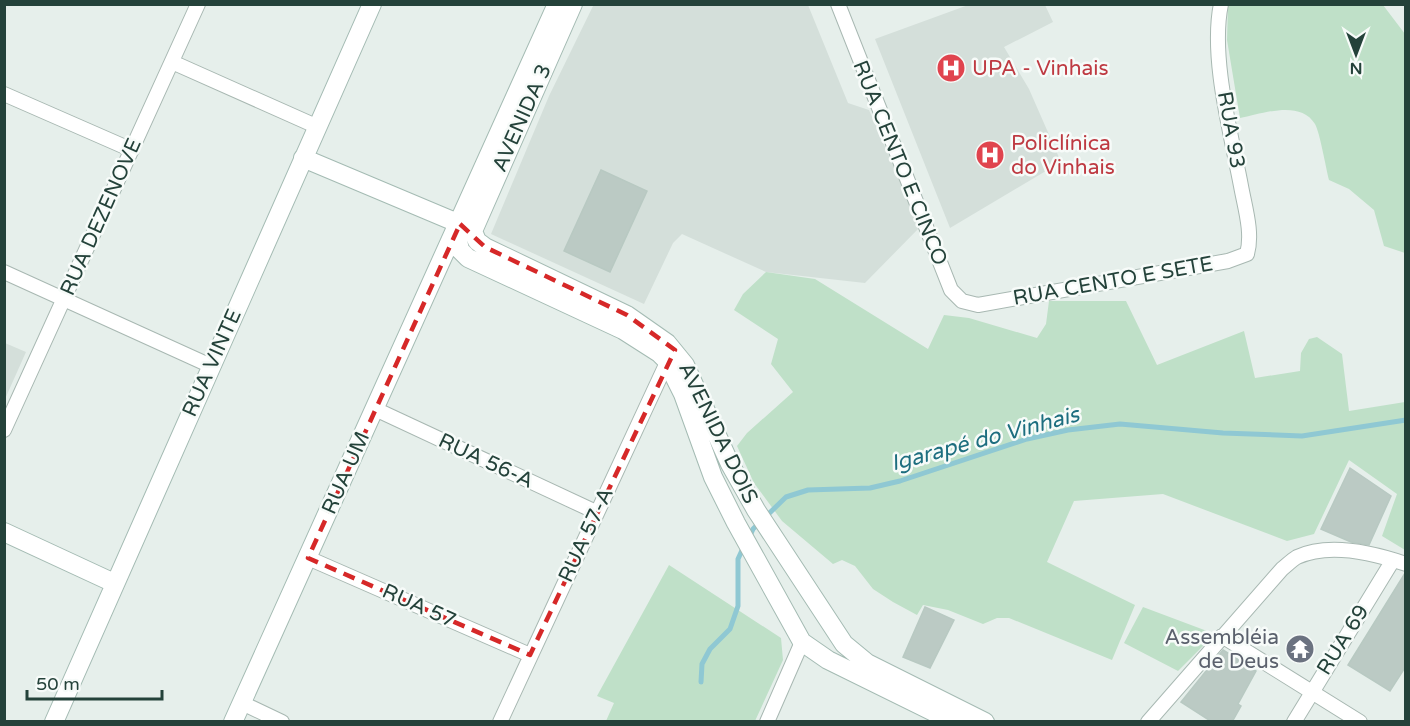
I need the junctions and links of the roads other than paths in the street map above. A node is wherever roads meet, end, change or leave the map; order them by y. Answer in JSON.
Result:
{"nodes":[{"id":1,"x":372,"y":4,"type":"edge"},
{"id":2,"x":557,"y":4,"type":"edge"},
{"id":3,"x":573,"y":4,"type":"edge"},
{"id":4,"x":838,"y":4,"type":"edge"},
{"id":5,"x":1221,"y":4,"type":"edge"},
{"id":6,"x":195,"y":5,"type":"edge"},
{"id":7,"x":172,"y":62,"type":"junction"},
{"id":8,"x":4,"y":94,"type":"edge"},
{"id":9,"x":318,"y":127,"type":"junction"},
{"id":10,"x":132,"y":150,"type":"junction"},
{"id":11,"x":303,"y":158,"type":"junction"},
{"id":12,"x":463,"y":229,"type":"junction"},
{"id":13,"x":1247,"y":254,"type":"joint"},
{"id":14,"x":4,"y":272,"type":"edge"},
{"id":15,"x":64,"y":298,"type":"junction"},
{"id":16,"x":978,"y":304,"type":"joint"},
{"id":17,"x":671,"y":355,"type":"junction"},
{"id":18,"x":211,"y":366,"type":"junction"},
{"id":19,"x":375,"y":409,"type":"junction"},
{"id":20,"x":4,"y":430,"type":"edge"},
{"id":21,"x":596,"y":512,"type":"junction"},
{"id":22,"x":4,"y":532,"type":"edge"},
{"id":23,"x":308,"y":558,"type":"junction"},
{"id":24,"x":1399,"y":562,"type":"edge"},
{"id":25,"x":114,"y":583,"type":"junction"},
{"id":26,"x":1222,"y":636,"type":"junction"},
{"id":27,"x":802,"y":642,"type":"junction"},
{"id":28,"x":530,"y":655,"type":"junction"},
{"id":29,"x":1312,"y":691,"type":"junction"},
{"id":30,"x":242,"y":703,"type":"junction"},
{"id":31,"x":948,"y":716,"type":"edge"},
{"id":32,"x":54,"y":722,"type":"edge"},
{"id":33,"x":233,"y":722,"type":"edge"},
{"id":34,"x":282,"y":722,"type":"edge"},
{"id":35,"x":500,"y":722,"type":"edge"},
{"id":36,"x":766,"y":722,"type":"edge"},
{"id":37,"x":985,"y":722,"type":"edge"},
{"id":38,"x":1148,"y":722,"type":"edge"},
{"id":39,"x":1294,"y":722,"type":"edge"},
{"id":40,"x":1360,"y":722,"type":"edge"}],
"edges":[{"from":1,"to":9,"type":"street","name":"RUA VINTE"},
{"from":2,"to":12,"type":"street","name":"AVENIDA 3"},
{"from":3,"to":12,"type":"street","name":"AVENIDA 3"},
{"from":4,"to":16,"type":"street","name":"RUA CENTO E CINCO"},
{"from":5,"to":13,"type":"street","name":"RUA 93"},
{"from":6,"to":7,"type":"street","name":"RUA DEZENOVE"},
{"from":7,"to":9,"type":"street"},
{"from":7,"to":10,"type":"street","name":"RUA DEZENOVE"},
{"from":8,"to":10,"type":"street"},
{"from":9,"to":11,"type":"street","name":"RUA VINTE"},
{"from":10,"to":15,"type":"street","name":"RUA DEZENOVE"},
{"from":11,"to":12,"type":"street"},
{"from":11,"to":18,"type":"street","name":"RUA VINTE"},
{"from":12,"to":17,"type":"street","name":"AVENIDA DOIS"},
{"from":12,"to":19,"type":"street","name":"RUA UM"},
{"from":13,"to":16,"type":"street","name":"RUA CENTO E SETE"},
{"from":14,"to":15,"type":"street"},
{"from":15,"to":18,"type":"street"},
{"from":15,"to":20,"type":"street","name":"RUA DEZENOVE"},
{"from":17,"to":21,"type":"street","name":"RUA 57-A"},
{"from":17,"to":27,"type":"street","name":"AVENIDA DOIS"},
{"from":17,"to":31,"type":"street","name":"AVENIDA DOIS"},
{"from":18,"to":25,"type":"street","name":"RUA VINTE"},
{"from":19,"to":21,"type":"street","name":"RUA 56-A"},
{"from":19,"to":23,"type":"street","name":"RUA UM"},
{"from":21,"to":28,"type":"street","name":"RUA 57-A"},
{"from":22,"to":25,"type":"street"},
{"from":23,"to":28,"type":"street","name":"RUA 57"},
{"from":23,"to":30,"type":"street","name":"RUA UM"},
{"from":24,"to":26,"type":"street"},
{"from":24,"to":29,"type":"street","name":"RUA 69"},
{"from":25,"to":32,"type":"street","name":"RUA VINTE"},
{"from":26,"to":29,"type":"street"},
{"from":26,"to":38,"type":"street"},
{"from":27,"to":31,"type":"street","name":"AVENIDA DOIS"},
{"from":27,"to":36,"type":"street"},
{"from":28,"to":35,"type":"street","name":"RUA 57-A"},
{"from":29,"to":39,"type":"street","name":"RUA 69"},
{"from":29,"to":40,"type":"street"},
{"from":30,"to":33,"type":"street","name":"RUA UM"},
{"from":30,"to":34,"type":"street"},
{"from":31,"to":37,"type":"street","name":"AVENIDA DOIS"}]}
